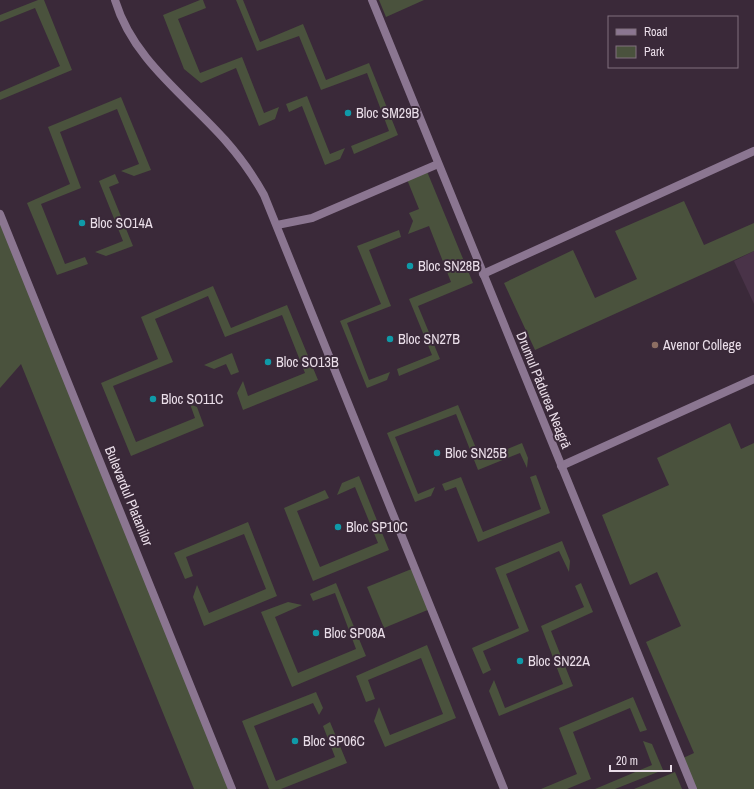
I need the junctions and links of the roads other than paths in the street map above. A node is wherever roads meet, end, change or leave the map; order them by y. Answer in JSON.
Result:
{"nodes":[{"id":1,"x":115,"y":0,"type":"edge"},
{"id":2,"x":372,"y":0,"type":"edge"},
{"id":3,"x":754,"y":151,"type":"edge"},
{"id":4,"x":438,"y":164,"type":"junction"},
{"id":5,"x":0,"y":214,"type":"edge"},
{"id":6,"x":277,"y":225,"type":"junction"},
{"id":7,"x":483,"y":274,"type":"junction"},
{"id":8,"x":754,"y":379,"type":"edge"},
{"id":9,"x":561,"y":466,"type":"junction"},
{"id":10,"x":232,"y":789,"type":"edge"},
{"id":11,"x":504,"y":789,"type":"edge"},
{"id":12,"x":693,"y":789,"type":"edge"}],
"edges":[{"from":1,"to":6,"type":"street"},
{"from":2,"to":4,"type":"street","name":"Drumul Pădurea Neagră"},
{"from":3,"to":7,"type":"street"},
{"from":4,"to":6,"type":"street"},
{"from":4,"to":7,"type":"street","name":"Drumul Pădurea Neagră"},
{"from":5,"to":10,"type":"street","name":"Bulevardul Platanilor"},
{"from":6,"to":11,"type":"street"},
{"from":7,"to":9,"type":"street","name":"Drumul Pădurea Neagră"},
{"from":8,"to":9,"type":"street"},
{"from":9,"to":12,"type":"street","name":"Drumul Pădurea Neagră"}]}
